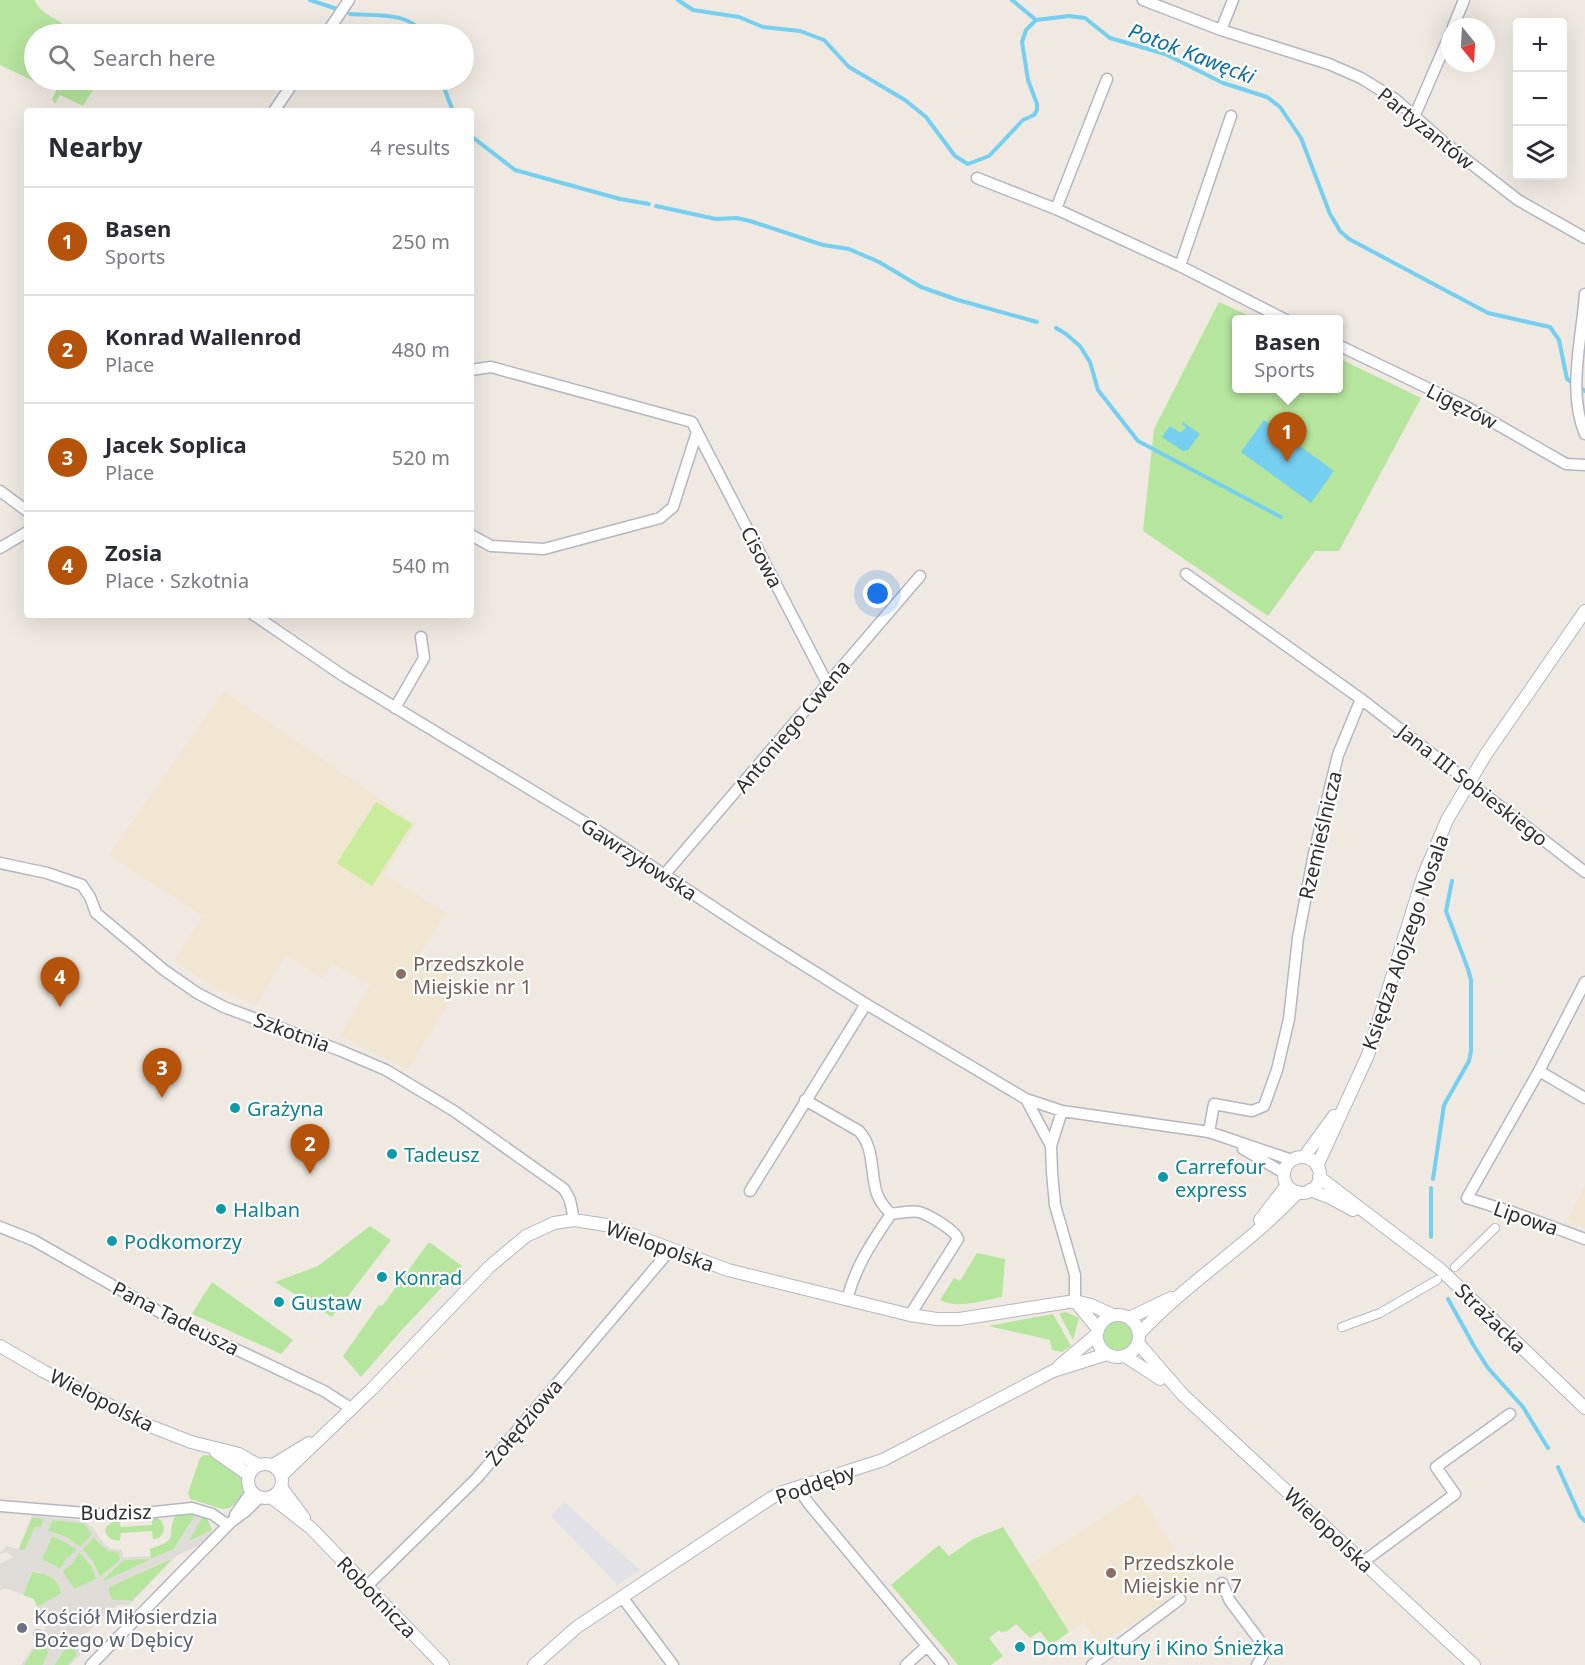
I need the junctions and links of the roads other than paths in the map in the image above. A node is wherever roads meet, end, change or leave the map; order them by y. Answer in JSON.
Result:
{"nodes":[{"id":1,"x":349,"y":0,"type":"edge"},
{"id":2,"x":1143,"y":0,"type":"edge"},
{"id":3,"x":1233,"y":0,"type":"edge"},
{"id":4,"x":1464,"y":0,"type":"edge"},
{"id":5,"x":1457,"y":18,"type":"edge"},
{"id":6,"x":333,"y":24,"type":"edge"},
{"id":7,"x":1221,"y":30,"type":"junction"},
{"id":8,"x":1441,"y":55,"type":"edge"},
{"id":9,"x":1107,"y":79,"type":"dead end"},
{"id":10,"x":289,"y":90,"type":"edge"},
{"id":11,"x":276,"y":108,"type":"edge"},
{"id":12,"x":1415,"y":115,"type":"junction"},
{"id":13,"x":1231,"y":116,"type":"dead end"},
{"id":14,"x":977,"y":178,"type":"dead end"},
{"id":15,"x":1056,"y":209,"type":"junction"},
{"id":16,"x":1585,"y":238,"type":"edge"},
{"id":17,"x":1180,"y":266,"type":"junction"},
{"id":18,"x":1585,"y":294,"type":"edge"},
{"id":19,"x":1276,"y":315,"type":"edge"},
{"id":20,"x":1343,"y":347,"type":"edge"},
{"id":21,"x":474,"y":370,"type":"edge"},
{"id":22,"x":697,"y":432,"type":"junction"},
{"id":23,"x":1585,"y":434,"type":"edge"},
{"id":24,"x":1585,"y":465,"type":"edge"},
{"id":25,"x":0,"y":491,"type":"edge"},
{"id":26,"x":24,"y":508,"type":"edge"},
{"id":27,"x":24,"y":534,"type":"edge"},
{"id":28,"x":474,"y":537,"type":"edge"},
{"id":29,"x":0,"y":548,"type":"edge"},
{"id":30,"x":1186,"y":574,"type":"dead end"},
{"id":31,"x":920,"y":576,"type":"dead end"},
{"id":32,"x":1585,"y":612,"type":"edge"},
{"id":33,"x":258,"y":618,"type":"edge"},
{"id":34,"x":421,"y":637,"type":"dead end"},
{"id":35,"x":827,"y":683,"type":"junction"},
{"id":36,"x":1361,"y":699,"type":"junction"},
{"id":37,"x":395,"y":708,"type":"junction"},
{"id":38,"x":1468,"y":782,"type":"junction"},
{"id":39,"x":0,"y":863,"type":"edge"},
{"id":40,"x":1585,"y":872,"type":"edge"},
{"id":41,"x":664,"y":875,"type":"junction"},
{"id":42,"x":1585,"y":982,"type":"edge"},
{"id":43,"x":866,"y":1004,"type":"junction"},
{"id":44,"x":1539,"y":1071,"type":"junction"},
{"id":45,"x":1349,"y":1095,"type":"junction"},
{"id":46,"x":1585,"y":1098,"type":"edge"},
{"id":47,"x":1026,"y":1099,"type":"junction"},
{"id":48,"x":805,"y":1100,"type":"junction"},
{"id":49,"x":1062,"y":1111,"type":"junction"},
{"id":50,"x":1209,"y":1132,"type":"junction"},
{"id":51,"x":1222,"y":1136,"type":"junction"},
{"id":52,"x":1051,"y":1146,"type":"junction"},
{"id":53,"x":1298,"y":1159,"type":"junction"},
{"id":54,"x":1318,"y":1171,"type":"junction"},
{"id":55,"x":1295,"y":1185,"type":"junction"},
{"id":56,"x":750,"y":1191,"type":"dead end"},
{"id":57,"x":891,"y":1214,"type":"junction"},
{"id":58,"x":574,"y":1220,"type":"junction"},
{"id":59,"x":0,"y":1227,"type":"edge"},
{"id":60,"x":1495,"y":1228,"type":"dead end"},
{"id":61,"x":1394,"y":1233,"type":"junction"},
{"id":62,"x":1585,"y":1239,"type":"edge"},
{"id":63,"x":671,"y":1249,"type":"junction"},
{"id":64,"x":1455,"y":1267,"type":"dead end"},
{"id":65,"x":1437,"y":1280,"type":"dead end"},
{"id":66,"x":1178,"y":1295,"type":"junction"},
{"id":67,"x":847,"y":1300,"type":"junction"},
{"id":68,"x":1075,"y":1301,"type":"junction"},
{"id":69,"x":910,"y":1315,"type":"junction"},
{"id":70,"x":1113,"y":1315,"type":"junction"},
{"id":71,"x":1129,"y":1318,"type":"junction"},
{"id":72,"x":1342,"y":1327,"type":"dead end"},
{"id":73,"x":1097,"y":1332,"type":"junction"},
{"id":74,"x":1138,"y":1338,"type":"junction"},
{"id":75,"x":0,"y":1346,"type":"edge"},
{"id":76,"x":1107,"y":1354,"type":"junction"},
{"id":77,"x":1125,"y":1356,"type":"junction"},
{"id":78,"x":1053,"y":1371,"type":"junction"},
{"id":79,"x":1183,"y":1395,"type":"junction"},
{"id":80,"x":1585,"y":1408,"type":"edge"},
{"id":81,"x":352,"y":1409,"type":"junction"},
{"id":82,"x":1510,"y":1414,"type":"dead end"},
{"id":83,"x":323,"y":1434,"type":"junction"},
{"id":84,"x":207,"y":1447,"type":"junction"},
{"id":85,"x":258,"y":1465,"type":"junction"},
{"id":86,"x":273,"y":1465,"type":"junction"},
{"id":87,"x":249,"y":1475,"type":"junction"},
{"id":88,"x":282,"y":1481,"type":"junction"},
{"id":89,"x":798,"y":1488,"type":"junction"},
{"id":90,"x":261,"y":1495,"type":"junction"},
{"id":91,"x":0,"y":1506,"type":"edge"},
{"id":92,"x":229,"y":1524,"type":"junction"},
{"id":93,"x":311,"y":1528,"type":"junction"},
{"id":94,"x":1363,"y":1562,"type":"junction"},
{"id":95,"x":1222,"y":1583,"type":"dead end"},
{"id":96,"x":367,"y":1586,"type":"junction"},
{"id":97,"x":622,"y":1597,"type":"junction"},
{"id":98,"x":1180,"y":1599,"type":"dead end"},
{"id":99,"x":927,"y":1646,"type":"junction"},
{"id":100,"x":91,"y":1665,"type":"edge"},
{"id":101,"x":443,"y":1665,"type":"edge"},
{"id":102,"x":534,"y":1665,"type":"edge"},
{"id":103,"x":673,"y":1665,"type":"edge"},
{"id":104,"x":906,"y":1665,"type":"edge"},
{"id":105,"x":943,"y":1665,"type":"edge"},
{"id":106,"x":1092,"y":1665,"type":"edge"},
{"id":107,"x":1257,"y":1665,"type":"edge"},
{"id":108,"x":1474,"y":1665,"type":"edge"}],
"edges":[{"from":1,"to":6,"type":"street"},
{"from":2,"to":7,"type":"street","name":"Partyzantów"},
{"from":3,"to":7,"type":"street"},
{"from":4,"to":5,"type":"street"},
{"from":7,"to":12,"type":"street","name":"Partyzantów"},
{"from":8,"to":12,"type":"street"},
{"from":9,"to":15,"type":"street"},
{"from":10,"to":11,"type":"street"},
{"from":12,"to":16,"type":"street","name":"Partyzantów"},
{"from":13,"to":17,"type":"street"},
{"from":14,"to":15,"type":"street"},
{"from":15,"to":17,"type":"street"},
{"from":17,"to":19,"type":"street"},
{"from":18,"to":23,"type":"street"},
{"from":20,"to":24,"type":"street","name":"Ligęzów"},
{"from":21,"to":22,"type":"street","name":"Cisowa"},
{"from":22,"to":28,"type":"street"},
{"from":22,"to":35,"type":"street","name":"Cisowa"},
{"from":25,"to":26,"type":"street"},
{"from":27,"to":29,"type":"street"},
{"from":30,"to":36,"type":"street"},
{"from":31,"to":35,"type":"street","name":"Antoniego Cwena"},
{"from":32,"to":38,"type":"street","name":"Księdza Alojzego Nosala"},
{"from":33,"to":37,"type":"street","name":"Gawrzyłowska"},
{"from":34,"to":37,"type":"street"},
{"from":35,"to":41,"type":"street","name":"Antoniego Cwena"},
{"from":36,"to":38,"type":"street","name":"Jana III Sobieskiego"},
{"from":36,"to":50,"type":"street","name":"Rzemieślnicza"},
{"from":37,"to":41,"type":"street","name":"Gawrzyłowska"},
{"from":38,"to":40,"type":"street","name":"Jana III Sobieskiego"},
{"from":38,"to":45,"type":"street","name":"Księdza Alojzego Nosala"},
{"from":39,"to":58,"type":"street","name":"Szkotnia"},
{"from":41,"to":43,"type":"street","name":"Gawrzyłowska"},
{"from":42,"to":44,"type":"street"},
{"from":43,"to":47,"type":"street","name":"Gawrzyłowska"},
{"from":43,"to":48,"type":"street"},
{"from":44,"to":46,"type":"street"},
{"from":44,"to":62,"type":"street","name":"Lipowa"},
{"from":45,"to":53,"type":"street","name":"Księdza Alojzego Nosala"},
{"from":45,"to":54,"type":"street","name":"Księdza Alojzego Nosala"},
{"from":47,"to":49,"type":"street","name":"Gawrzyłowska"},
{"from":47,"to":52,"type":"street"},
{"from":48,"to":56,"type":"street"},
{"from":48,"to":57,"type":"street"},
{"from":49,"to":50,"type":"street","name":"Strażacka"},
{"from":49,"to":52,"type":"street"},
{"from":50,"to":51,"type":"street","name":"Strażacka"},
{"from":51,"to":53,"type":"street","name":"Strażacka"},
{"from":51,"to":55,"type":"street","name":"Strażacka"},
{"from":52,"to":68,"type":"street"},
{"from":53,"to":54,"type":"street"},
{"from":53,"to":55,"type":"street"},
{"from":54,"to":55,"type":"street"},
{"from":54,"to":61,"type":"street","name":"Strażacka"},
{"from":55,"to":61,"type":"street","name":"Strażacka"},
{"from":55,"to":66,"type":"street"},
{"from":57,"to":67,"type":"street"},
{"from":57,"to":69,"type":"street"},
{"from":58,"to":63,"type":"street","name":"Wielopolska"},
{"from":58,"to":81,"type":"street","name":"Wielopolska"},
{"from":59,"to":81,"type":"street","name":"Pana Tadeusza"},
{"from":60,"to":64,"type":"street","name":"Lipowa"},
{"from":61,"to":80,"type":"street","name":"Strażacka"},
{"from":63,"to":67,"type":"street","name":"Wielopolska"},
{"from":63,"to":96,"type":"street","name":"Żołędziowa"},
{"from":65,"to":72,"type":"street"},
{"from":66,"to":71,"type":"street"},
{"from":66,"to":74,"type":"street"},
{"from":67,"to":69,"type":"street","name":"Wielopolska"},
{"from":68,"to":69,"type":"street","name":"Wielopolska"},
{"from":68,"to":70,"type":"street","name":"Wielopolska"},
{"from":68,"to":73,"type":"street"},
{"from":70,"to":71,"type":"street"},
{"from":70,"to":73,"type":"street"},
{"from":71,"to":74,"type":"street"},
{"from":73,"to":76,"type":"street"},
{"from":73,"to":78,"type":"street","name":"Poddęby"},
{"from":74,"to":77,"type":"street"},
{"from":74,"to":79,"type":"street","name":"Wielopolska"},
{"from":75,"to":84,"type":"street","name":"Wielopolska"},
{"from":76,"to":77,"type":"street"},
{"from":76,"to":78,"type":"street","name":"Poddęby"},
{"from":77,"to":79,"type":"street","name":"Wielopolska"},
{"from":78,"to":89,"type":"street","name":"Poddęby"},
{"from":79,"to":94,"type":"street","name":"Wielopolska"},
{"from":81,"to":83,"type":"street","name":"Wielopolska"},
{"from":82,"to":94,"type":"street"},
{"from":83,"to":86,"type":"street","name":"Wielopolska"},
{"from":83,"to":88,"type":"street","name":"Wielopolska"},
{"from":84,"to":85,"type":"street","name":"Wielopolska"},
{"from":84,"to":87,"type":"street","name":"Wielopolska"},
{"from":85,"to":86,"type":"street"},
{"from":85,"to":87,"type":"street"},
{"from":86,"to":88,"type":"street"},
{"from":87,"to":90,"type":"street"},
{"from":88,"to":90,"type":"street"},
{"from":88,"to":93,"type":"street","name":"Robotnicza"},
{"from":89,"to":97,"type":"street","name":"Poddęby"},
{"from":89,"to":99,"type":"street"},
{"from":90,"to":92,"type":"street"},
{"from":90,"to":93,"type":"street","name":"Robotnicza"},
{"from":91,"to":92,"type":"street","name":"Budzisz"},
{"from":92,"to":100,"type":"street"},
{"from":93,"to":96,"type":"street","name":"Robotnicza"},
{"from":94,"to":108,"type":"street","name":"Wielopolska"},
{"from":95,"to":107,"type":"street"},
{"from":96,"to":101,"type":"street","name":"Robotnicza"},
{"from":97,"to":102,"type":"street","name":"Poddęby"},
{"from":97,"to":103,"type":"street"},
{"from":98,"to":106,"type":"street"},
{"from":99,"to":104,"type":"street"},
{"from":99,"to":105,"type":"street"}]}
